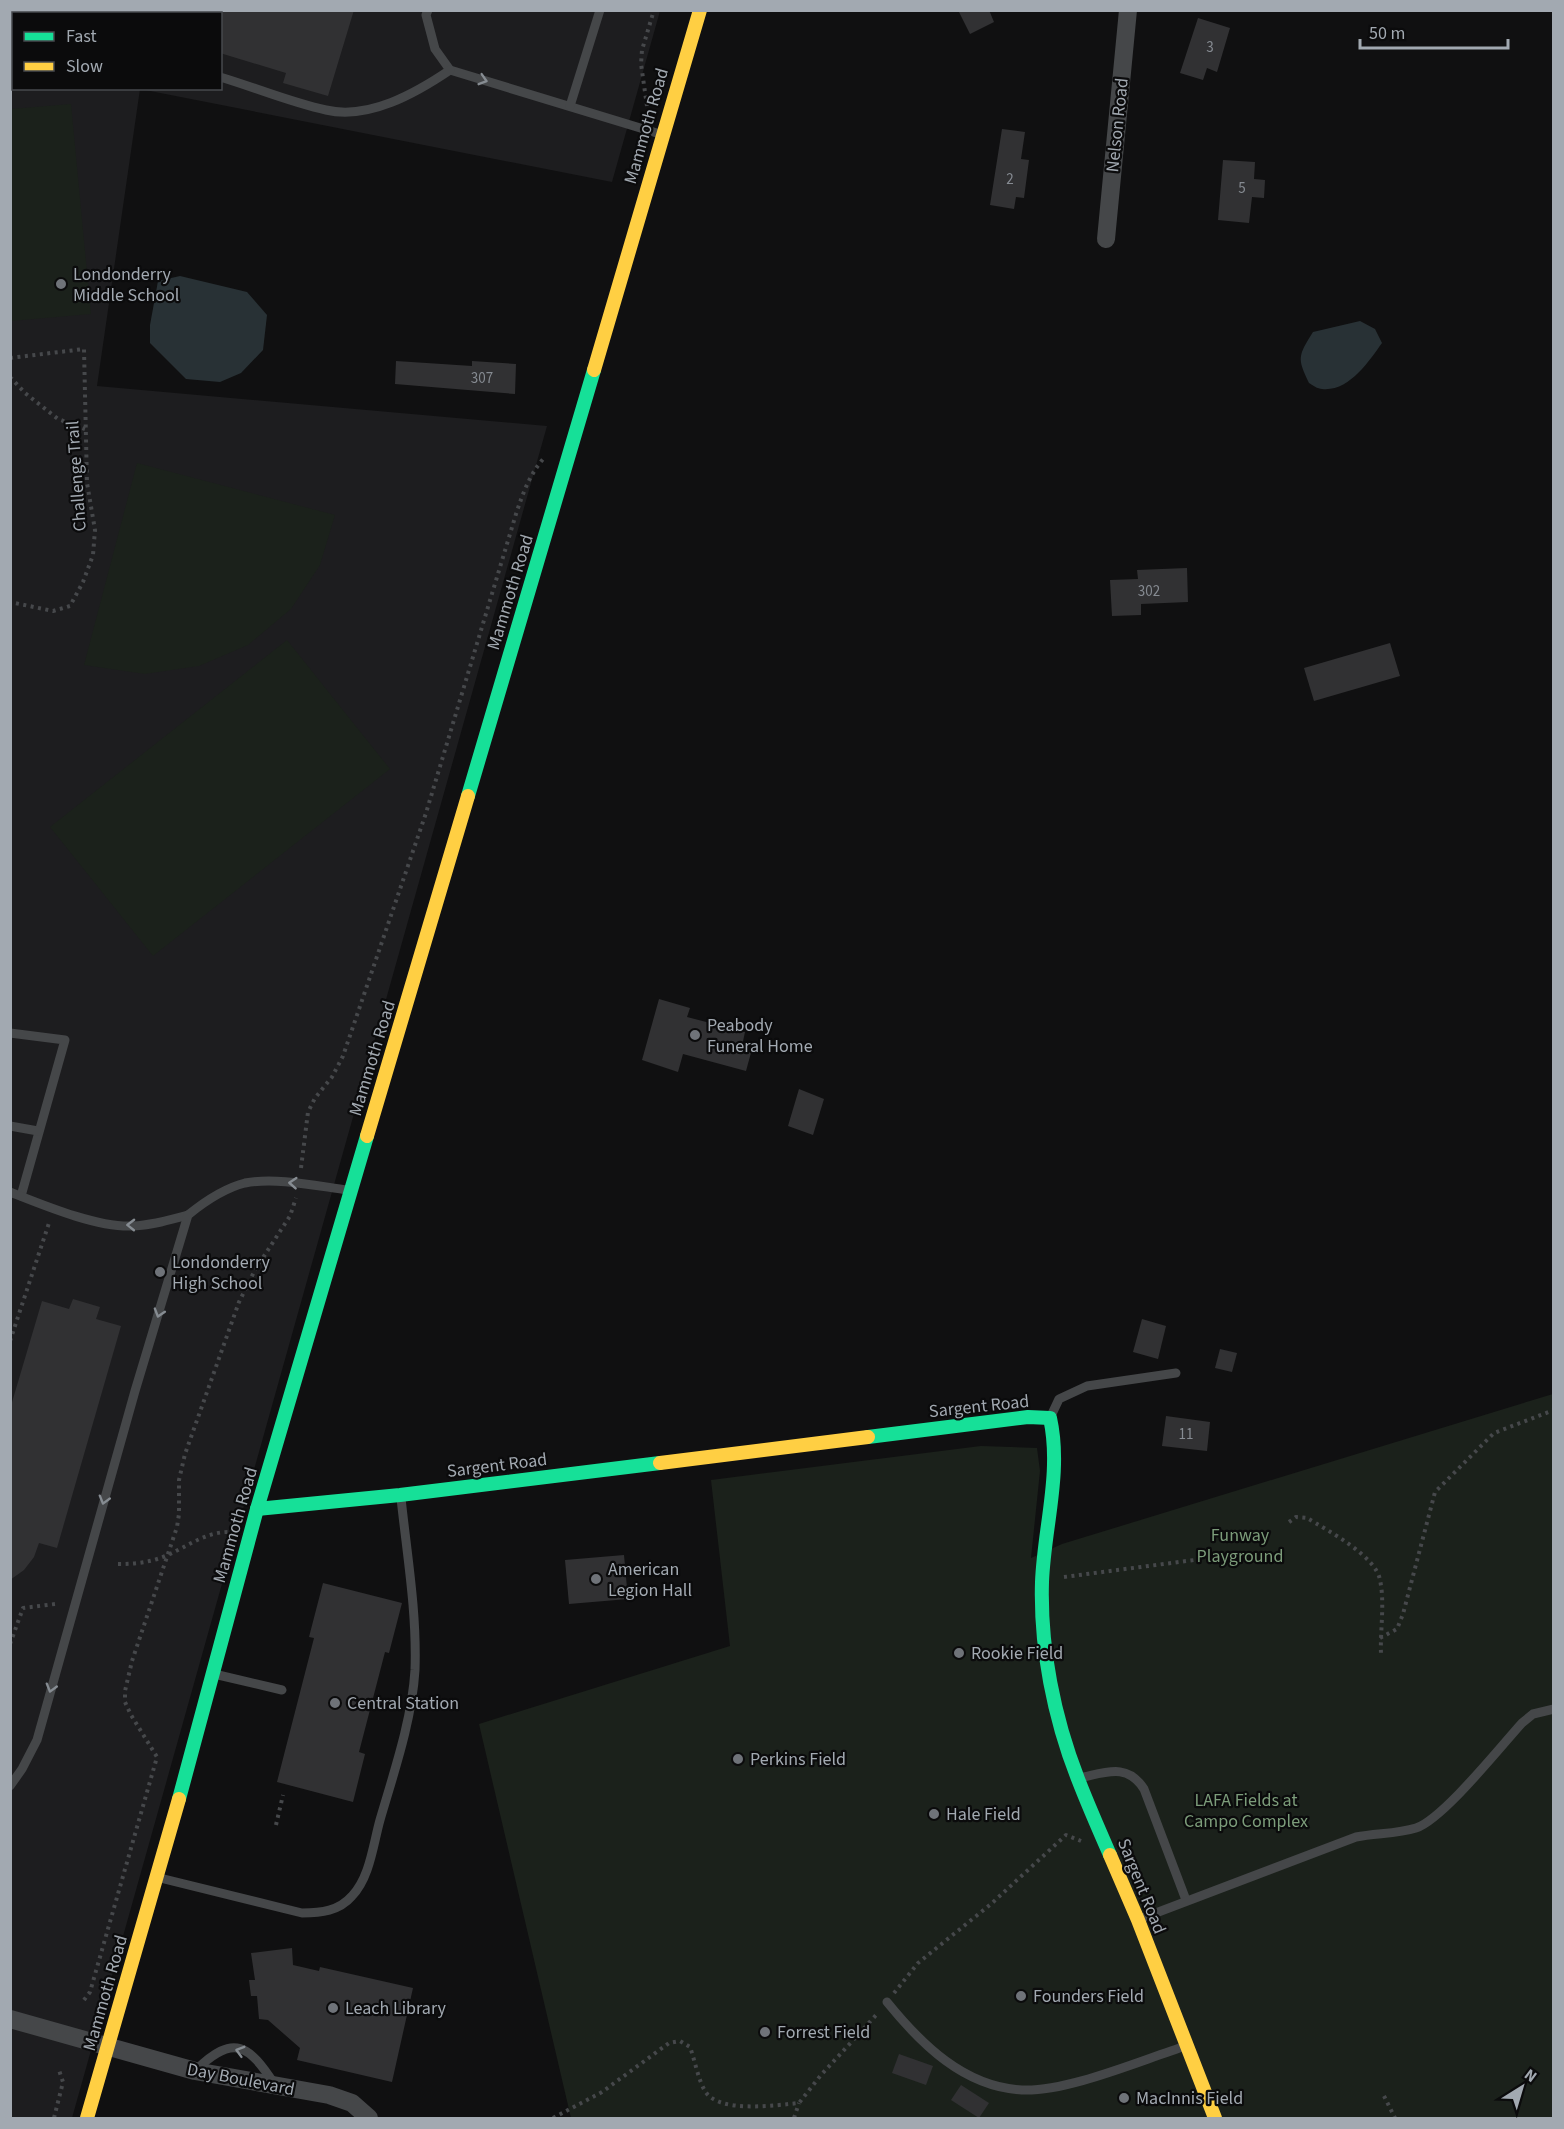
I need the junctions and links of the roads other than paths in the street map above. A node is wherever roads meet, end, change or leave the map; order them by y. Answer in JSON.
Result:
{"nodes":[{"id":1,"x":428,"y":10,"type":"edge"},
{"id":2,"x":600,"y":10,"type":"edge"},
{"id":3,"x":700,"y":10,"type":"edge"},
{"id":4,"x":1128,"y":10,"type":"edge"},
{"id":5,"x":450,"y":70,"type":"junction"},
{"id":6,"x":222,"y":78,"type":"edge"},
{"id":7,"x":570,"y":106,"type":"junction"},
{"id":8,"x":662,"y":135,"type":"junction"},
{"id":9,"x":1106,"y":239,"type":"dead end"},
{"id":10,"x":10,"y":1033,"type":"edge"},
{"id":11,"x":10,"y":1126,"type":"edge"},
{"id":12,"x":38,"y":1131,"type":"junction"},
{"id":13,"x":351,"y":1191,"type":"junction"},
{"id":14,"x":10,"y":1192,"type":"edge"},
{"id":15,"x":21,"y":1196,"type":"junction"},
{"id":16,"x":188,"y":1215,"type":"junction"},
{"id":17,"x":1176,"y":1373,"type":"dead end"},
{"id":18,"x":1050,"y":1418,"type":"junction"},
{"id":19,"x":400,"y":1495,"type":"junction"},
{"id":20,"x":257,"y":1509,"type":"junction"},
{"id":21,"x":212,"y":1674,"type":"junction"},
{"id":22,"x":282,"y":1690,"type":"dead end"},
{"id":23,"x":1554,"y":1709,"type":"edge"},
{"id":24,"x":1077,"y":1779,"type":"junction"},
{"id":25,"x":10,"y":1786,"type":"edge"},
{"id":26,"x":157,"y":1878,"type":"junction"},
{"id":27,"x":1186,"y":1900,"type":"junction"},
{"id":28,"x":1138,"y":1920,"type":"junction"},
{"id":29,"x":887,"y":2002,"type":"road end"},
{"id":30,"x":10,"y":2019,"type":"edge"},
{"id":31,"x":1186,"y":2045,"type":"junction"},
{"id":32,"x":107,"y":2048,"type":"junction"},
{"id":33,"x":195,"y":2071,"type":"junction"},
{"id":34,"x":276,"y":2087,"type":"junction"},
{"id":35,"x":87,"y":2118,"type":"edge"},
{"id":36,"x":369,"y":2118,"type":"edge"},
{"id":37,"x":1215,"y":2118,"type":"edge"}],
"edges":[{"from":1,"to":5,"type":"lane"},
{"from":2,"to":7,"type":"lane"},
{"from":3,"to":8,"type":"main road","name":"Mammoth Road"},
{"from":4,"to":9,"type":"street","name":"Nelson Road"},
{"from":5,"to":6,"type":"lane"},
{"from":5,"to":7,"type":"lane","one_way":true},
{"from":7,"to":8,"type":"lane"},
{"from":8,"to":13,"type":"main road","name":"Mammoth Road"},
{"from":10,"to":12,"type":"lane"},
{"from":11,"to":12,"type":"lane"},
{"from":12,"to":15,"type":"lane"},
{"from":13,"to":16,"type":"lane","one_way":true},
{"from":13,"to":20,"type":"main road","name":"Mammoth Road"},
{"from":14,"to":15,"type":"lane"},
{"from":16,"to":15,"type":"lane","one_way":true},
{"from":16,"to":25,"type":"lane","one_way":true},
{"from":17,"to":18,"type":"lane"},
{"from":18,"to":19,"type":"main road","name":"Sargent Road"},
{"from":18,"to":24,"type":"main road","name":"Sargent Road"},
{"from":19,"to":20,"type":"main road","name":"Sargent Road"},
{"from":19,"to":26,"type":"lane"},
{"from":20,"to":21,"type":"main road","name":"Mammoth Road"},
{"from":21,"to":22,"type":"lane"},
{"from":21,"to":26,"type":"main road","name":"Mammoth Road"},
{"from":23,"to":27,"type":"lane"},
{"from":24,"to":27,"type":"lane"},
{"from":24,"to":28,"type":"main road","name":"Sargent Road"},
{"from":26,"to":32,"type":"main road","name":"Mammoth Road"},
{"from":27,"to":28,"type":"lane"},
{"from":28,"to":31,"type":"main road","name":"Sargent Road"},
{"from":29,"to":31,"type":"lane"},
{"from":30,"to":32,"type":"street","name":"Day Boulevard"},
{"from":31,"to":37,"type":"main road","name":"Sargent Road"},
{"from":32,"to":33,"type":"street","name":"Day Boulevard"},
{"from":32,"to":35,"type":"main road","name":"Mammoth Road"},
{"from":33,"to":34,"type":"street","name":"Day Boulevard"},
{"from":34,"to":33,"type":"lane","one_way":true},
{"from":34,"to":36,"type":"street","name":"Day Boulevard"}]}
